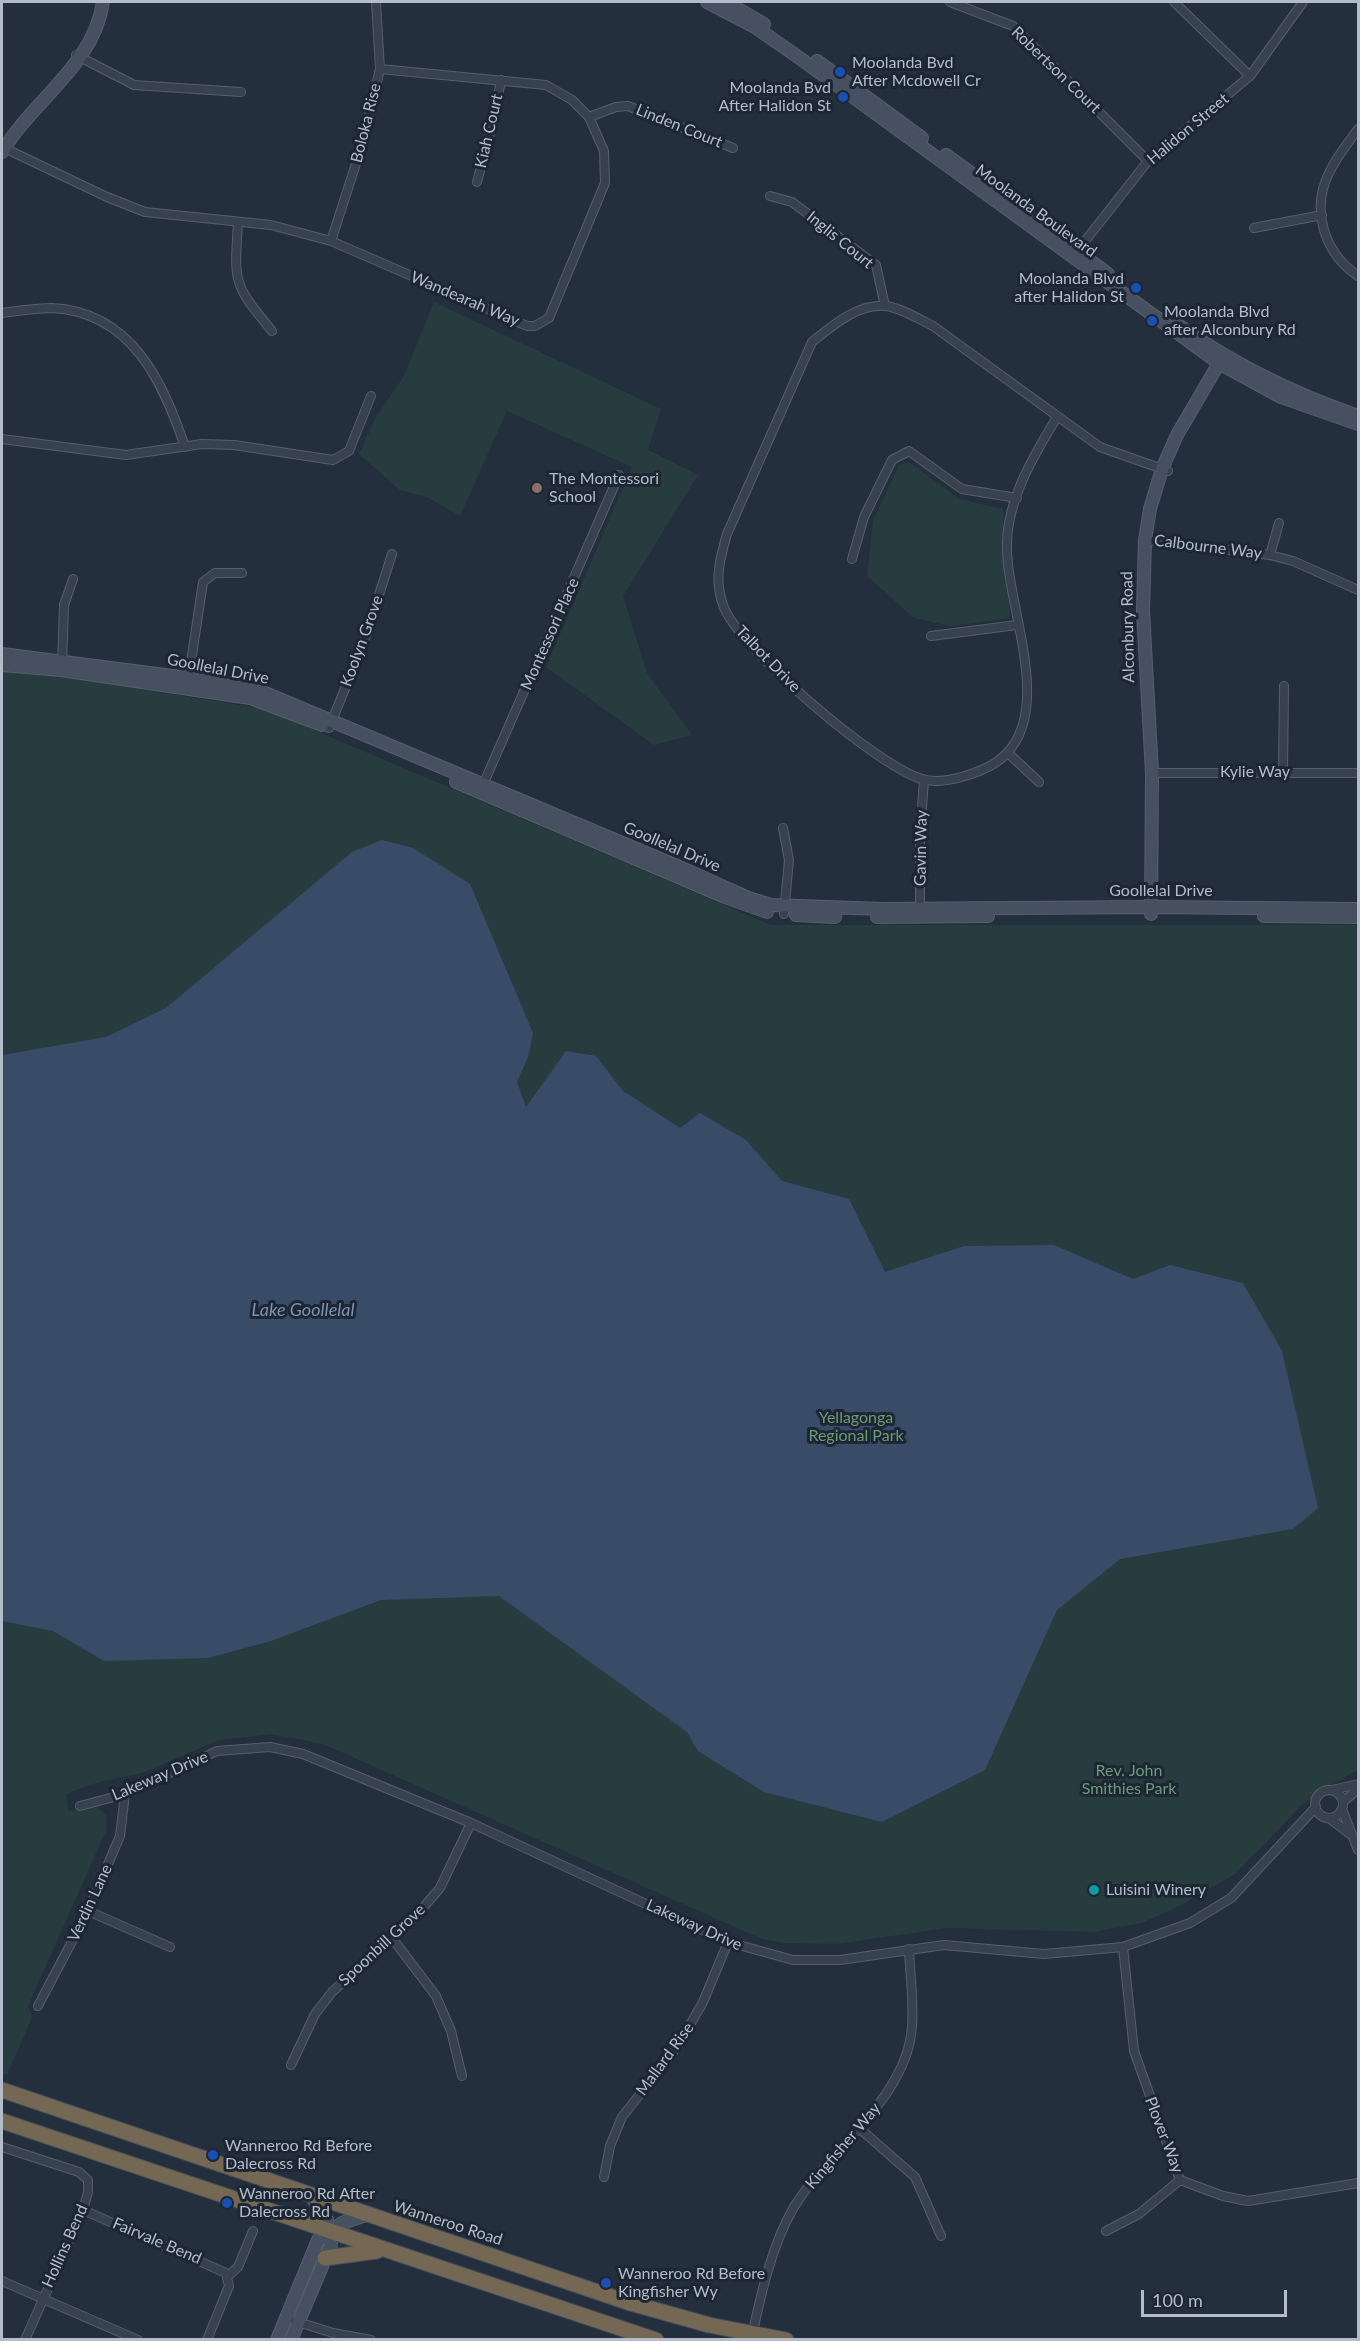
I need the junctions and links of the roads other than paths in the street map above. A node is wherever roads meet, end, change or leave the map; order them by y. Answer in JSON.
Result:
{"nodes":[{"id":1,"x":96,"y":2,"type":"edge"},
{"id":2,"x":103,"y":2,"type":"edge"},
{"id":3,"x":376,"y":2,"type":"edge"},
{"id":4,"x":707,"y":2,"type":"edge"},
{"id":5,"x":726,"y":2,"type":"edge"},
{"id":6,"x":950,"y":2,"type":"edge"},
{"id":7,"x":1174,"y":2,"type":"edge"},
{"id":8,"x":1303,"y":2,"type":"edge"},
{"id":9,"x":77,"y":56,"type":"junction"},
{"id":10,"x":380,"y":69,"type":"junction"},
{"id":11,"x":1251,"y":76,"type":"junction"},
{"id":12,"x":501,"y":80,"type":"junction"},
{"id":13,"x":242,"y":92,"type":"dead end"},
{"id":14,"x":590,"y":117,"type":"junction"},
{"id":15,"x":1359,"y":129,"type":"edge"},
{"id":16,"x":2,"y":147,"type":"edge"},
{"id":17,"x":733,"y":148,"type":"dead end"},
{"id":18,"x":1148,"y":161,"type":"junction"},
{"id":19,"x":477,"y":182,"type":"dead end"},
{"id":20,"x":770,"y":196,"type":"dead end"},
{"id":21,"x":1322,"y":215,"type":"junction"},
{"id":22,"x":238,"y":223,"type":"junction"},
{"id":23,"x":1254,"y":228,"type":"dead end"},
{"id":24,"x":331,"y":242,"type":"junction"},
{"id":25,"x":1075,"y":255,"type":"junction"},
{"id":26,"x":1359,"y":276,"type":"edge"},
{"id":27,"x":885,"y":306,"type":"junction"},
{"id":28,"x":2,"y":313,"type":"edge"},
{"id":29,"x":272,"y":331,"type":"dead end"},
{"id":30,"x":1224,"y":361,"type":"junction"},
{"id":31,"x":371,"y":396,"type":"dead end"},
{"id":32,"x":1359,"y":416,"type":"edge"},
{"id":33,"x":1057,"y":417,"type":"junction"},
{"id":34,"x":1359,"y":424,"type":"edge"},
{"id":35,"x":2,"y":439,"type":"edge"},
{"id":36,"x":185,"y":447,"type":"junction"},
{"id":37,"x":1165,"y":470,"type":"junction"},
{"id":38,"x":619,"y":475,"type":"dead end"},
{"id":39,"x":1017,"y":498,"type":"junction"},
{"id":40,"x":1279,"y":523,"type":"dead end"},
{"id":41,"x":1148,"y":540,"type":"junction"},
{"id":42,"x":392,"y":554,"type":"dead end"},
{"id":43,"x":1270,"y":555,"type":"junction"},
{"id":44,"x":852,"y":559,"type":"dead end"},
{"id":45,"x":242,"y":573,"type":"dead end"},
{"id":46,"x":73,"y":579,"type":"dead end"},
{"id":47,"x":1359,"y":590,"type":"edge"},
{"id":48,"x":1017,"y":625,"type":"junction"},
{"id":49,"x":931,"y":636,"type":"dead end"},
{"id":50,"x":2,"y":654,"type":"edge"},
{"id":51,"x":2,"y":664,"type":"edge"},
{"id":52,"x":62,"y":666,"type":"junction"},
{"id":53,"x":188,"y":683,"type":"junction"},
{"id":54,"x":1284,"y":686,"type":"dead end"},
{"id":55,"x":330,"y":724,"type":"junction"},
{"id":56,"x":1008,"y":753,"type":"junction"},
{"id":57,"x":1283,"y":772,"type":"junction"},
{"id":58,"x":1155,"y":773,"type":"junction"},
{"id":59,"x":1359,"y":773,"type":"edge"},
{"id":60,"x":924,"y":780,"type":"junction"},
{"id":61,"x":1039,"y":782,"type":"dead end"},
{"id":62,"x":481,"y":789,"type":"junction"},
{"id":63,"x":783,"y":828,"type":"dead end"},
{"id":64,"x":1359,"y":909,"type":"edge"},
{"id":65,"x":784,"y":910,"type":"junction"},
{"id":66,"x":1155,"y":911,"type":"junction"},
{"id":67,"x":920,"y":912,"type":"junction"},
{"id":68,"x":1359,"y":917,"type":"edge"},
{"id":69,"x":1359,"y":1784,"type":"edge"},
{"id":70,"x":1359,"y":1789,"type":"edge"},
{"id":71,"x":1331,"y":1790,"type":"junction"},
{"id":72,"x":125,"y":1794,"type":"junction"},
{"id":73,"x":1343,"y":1805,"type":"junction"},
{"id":74,"x":80,"y":1806,"type":"dead end"},
{"id":75,"x":1316,"y":1807,"type":"junction"},
{"id":76,"x":1326,"y":1817,"type":"junction"},
{"id":77,"x":1303,"y":1822,"type":"junction"},
{"id":78,"x":471,"y":1823,"type":"junction"},
{"id":79,"x":1351,"y":1834,"type":"junction"},
{"id":80,"x":1359,"y":1850,"type":"edge"},
{"id":81,"x":88,"y":1911,"type":"junction"},
{"id":82,"x":392,"y":1938,"type":"junction"},
{"id":83,"x":728,"y":1942,"type":"junction"},
{"id":84,"x":170,"y":1947,"type":"dead end"},
{"id":85,"x":1123,"y":1947,"type":"junction"},
{"id":86,"x":909,"y":1949,"type":"junction"},
{"id":87,"x":38,"y":2006,"type":"dead end"},
{"id":88,"x":291,"y":2065,"type":"dead end"},
{"id":89,"x":462,"y":2076,"type":"dead end"},
{"id":90,"x":2,"y":2090,"type":"edge"},
{"id":91,"x":2,"y":2121,"type":"edge"},
{"id":92,"x":859,"y":2128,"type":"junction"},
{"id":93,"x":2,"y":2147,"type":"edge"},
{"id":94,"x":604,"y":2177,"type":"dead end"},
{"id":95,"x":1180,"y":2180,"type":"junction"},
{"id":96,"x":1359,"y":2183,"type":"edge"},
{"id":97,"x":311,"y":2196,"type":"junction"},
{"id":98,"x":83,"y":2210,"type":"junction"},
{"id":99,"x":366,"y":2215,"type":"junction"},
{"id":100,"x":254,"y":2231,"type":"dead end"},
{"id":101,"x":1106,"y":2231,"type":"dead end"},
{"id":102,"x":330,"y":2232,"type":"junction"},
{"id":103,"x":941,"y":2236,"type":"dead end"},
{"id":104,"x":386,"y":2251,"type":"junction"},
{"id":105,"x":325,"y":2258,"type":"junction"},
{"id":106,"x":228,"y":2276,"type":"junction"},
{"id":107,"x":2,"y":2280,"type":"edge"},
{"id":108,"x":43,"y":2298,"type":"junction"},
{"id":109,"x":292,"y":2320,"type":"junction"},
{"id":110,"x":751,"y":2337,"type":"edge"},
{"id":111,"x":25,"y":2340,"type":"edge"},
{"id":112,"x":138,"y":2340,"type":"edge"},
{"id":113,"x":207,"y":2340,"type":"edge"},
{"id":114,"x":277,"y":2340,"type":"edge"},
{"id":115,"x":291,"y":2340,"type":"edge"},
{"id":116,"x":370,"y":2340,"type":"edge"},
{"id":117,"x":656,"y":2340,"type":"edge"},
{"id":118,"x":786,"y":2340,"type":"edge"}],
"edges":[{"from":1,"to":9,"type":"street"},
{"from":2,"to":9,"type":"street"},
{"from":3,"to":10,"type":"street","name":"Boloka Rise"},
{"from":4,"to":25,"type":"street","name":"Moolanda Boulevard"},
{"from":5,"to":25,"type":"street","name":"Moolanda Boulevard"},
{"from":6,"to":18,"type":"street","name":"Robertson Court"},
{"from":7,"to":11,"type":"street"},
{"from":8,"to":11,"type":"street","name":"Halidon Street"},
{"from":9,"to":13,"type":"street"},
{"from":9,"to":16,"type":"street"},
{"from":10,"to":12,"type":"street","name":"Wandearah Way"},
{"from":10,"to":24,"type":"street","name":"Boloka Rise"},
{"from":11,"to":18,"type":"street","name":"Halidon Street"},
{"from":12,"to":14,"type":"street","name":"Wandearah Way"},
{"from":12,"to":19,"type":"street","name":"Kiah Court"},
{"from":14,"to":17,"type":"street","name":"Linden Court"},
{"from":14,"to":24,"type":"street","name":"Wandearah Way"},
{"from":15,"to":21,"type":"street"},
{"from":16,"to":22,"type":"street","name":"Wandearah Way"},
{"from":18,"to":25,"type":"street","name":"Halidon Street"},
{"from":20,"to":27,"type":"street","name":"Inglis Court"},
{"from":21,"to":23,"type":"street"},
{"from":21,"to":26,"type":"street"},
{"from":22,"to":24,"type":"street","name":"Wandearah Way"},
{"from":22,"to":29,"type":"street"},
{"from":25,"to":30,"type":"street","name":"Moolanda Boulevard"},
{"from":27,"to":33,"type":"street"},
{"from":27,"to":60,"type":"street","name":"Talbot Drive"},
{"from":28,"to":36,"type":"street"},
{"from":30,"to":32,"type":"street","name":"Moolanda Boulevard"},
{"from":30,"to":34,"type":"street","name":"Moolanda Boulevard"},
{"from":30,"to":37,"type":"street","name":"Alconbury Road"},
{"from":31,"to":36,"type":"street"},
{"from":33,"to":37,"type":"street"},
{"from":33,"to":39,"type":"street"},
{"from":35,"to":36,"type":"street"},
{"from":37,"to":41,"type":"street","name":"Alconbury Road"},
{"from":38,"to":62,"type":"street","name":"Montessori Place"},
{"from":39,"to":44,"type":"street"},
{"from":39,"to":48,"type":"street"},
{"from":40,"to":43,"type":"street","name":"Calbourne Way"},
{"from":41,"to":43,"type":"street","name":"Calbourne Way"},
{"from":41,"to":58,"type":"street","name":"Alconbury Road"},
{"from":42,"to":55,"type":"street","name":"Koolyn Grove"},
{"from":43,"to":47,"type":"street","name":"Calbourne Way"},
{"from":45,"to":53,"type":"street"},
{"from":46,"to":52,"type":"street"},
{"from":48,"to":49,"type":"street"},
{"from":48,"to":56,"type":"street"},
{"from":50,"to":52,"type":"street","name":"Goollelal Drive"},
{"from":51,"to":52,"type":"street","name":"Goollelal Drive"},
{"from":52,"to":53,"type":"street","name":"Goollelal Drive"},
{"from":53,"to":55,"type":"street","name":"Goollelal Drive"},
{"from":54,"to":57,"type":"street"},
{"from":55,"to":62,"type":"street","name":"Goollelal Drive"},
{"from":56,"to":60,"type":"street","name":"Talbot Drive"},
{"from":56,"to":61,"type":"street"},
{"from":57,"to":58,"type":"street","name":"Kylie Way"},
{"from":57,"to":59,"type":"street","name":"Kylie Way"},
{"from":58,"to":66,"type":"street","name":"Alconbury Road"},
{"from":60,"to":67,"type":"street","name":"Gavin Way"},
{"from":62,"to":65,"type":"street","name":"Goollelal Drive"},
{"from":63,"to":65,"type":"street"},
{"from":64,"to":66,"type":"street","name":"Goollelal Drive"},
{"from":65,"to":67,"type":"street","name":"Goollelal Drive"},
{"from":66,"to":67,"type":"street","name":"Goollelal Drive"},
{"from":66,"to":68,"type":"street","name":"Goollelal Drive"},
{"from":69,"to":71,"type":"street"},
{"from":70,"to":73,"type":"street"},
{"from":71,"to":73,"type":"street"},
{"from":71,"to":75,"type":"street"},
{"from":72,"to":74,"type":"street","name":"Lakeway Drive"},
{"from":72,"to":78,"type":"street","name":"Lakeway Drive"},
{"from":72,"to":81,"type":"street","name":"Verdin Lane"},
{"from":73,"to":76,"type":"street"},
{"from":73,"to":79,"type":"street"},
{"from":75,"to":76,"type":"street"},
{"from":75,"to":77,"type":"street","name":"Lakeway Drive"},
{"from":76,"to":77,"type":"street","name":"Lakeway Drive"},
{"from":76,"to":79,"type":"street"},
{"from":77,"to":85,"type":"street","name":"Lakeway Drive"},
{"from":78,"to":82,"type":"street","name":"Spoonbill Grove"},
{"from":78,"to":83,"type":"street","name":"Lakeway Drive"},
{"from":79,"to":80,"type":"street"},
{"from":81,"to":84,"type":"street"},
{"from":81,"to":87,"type":"street","name":"Verdin Lane"},
{"from":82,"to":88,"type":"street","name":"Spoonbill Grove"},
{"from":82,"to":89,"type":"street"},
{"from":83,"to":86,"type":"street","name":"Lakeway Drive"},
{"from":83,"to":94,"type":"street","name":"Mallard Rise"},
{"from":85,"to":86,"type":"street","name":"Lakeway Drive"},
{"from":85,"to":95,"type":"street","name":"Plover Way"},
{"from":86,"to":92,"type":"street","name":"Kingfisher Way"},
{"from":90,"to":97,"type":"highway","name":"Wanneroo Road"},
{"from":91,"to":102,"type":"highway"},
{"from":92,"to":103,"type":"street"},
{"from":92,"to":110,"type":"street","name":"Kingfisher Way"},
{"from":93,"to":98,"type":"street","name":"Hollins Bend"},
{"from":95,"to":96,"type":"street","name":"Plover Way"},
{"from":95,"to":101,"type":"street"},
{"from":97,"to":99,"type":"highway","name":"Wanneroo Road"},
{"from":97,"to":102,"type":"street"},
{"from":98,"to":106,"type":"street","name":"Fairvale Bend"},
{"from":98,"to":108,"type":"street","name":"Hollins Bend"},
{"from":99,"to":102,"type":"street"},
{"from":99,"to":110,"type":"highway","name":"Wanneroo Road"},
{"from":100,"to":106,"type":"street"},
{"from":102,"to":104,"type":"highway"},
{"from":102,"to":105,"type":"street"},
{"from":102,"to":109,"type":"street"},
{"from":104,"to":105,"type":"highway"},
{"from":104,"to":117,"type":"highway"},
{"from":105,"to":109,"type":"street"},
{"from":106,"to":113,"type":"street"},
{"from":107,"to":108,"type":"street"},
{"from":108,"to":111,"type":"street","name":"Hollins Bend"},
{"from":108,"to":112,"type":"street"},
{"from":109,"to":114,"type":"street"},
{"from":109,"to":115,"type":"street"},
{"from":109,"to":116,"type":"street"},
{"from":110,"to":118,"type":"highway","name":"Wanneroo Road"}]}
